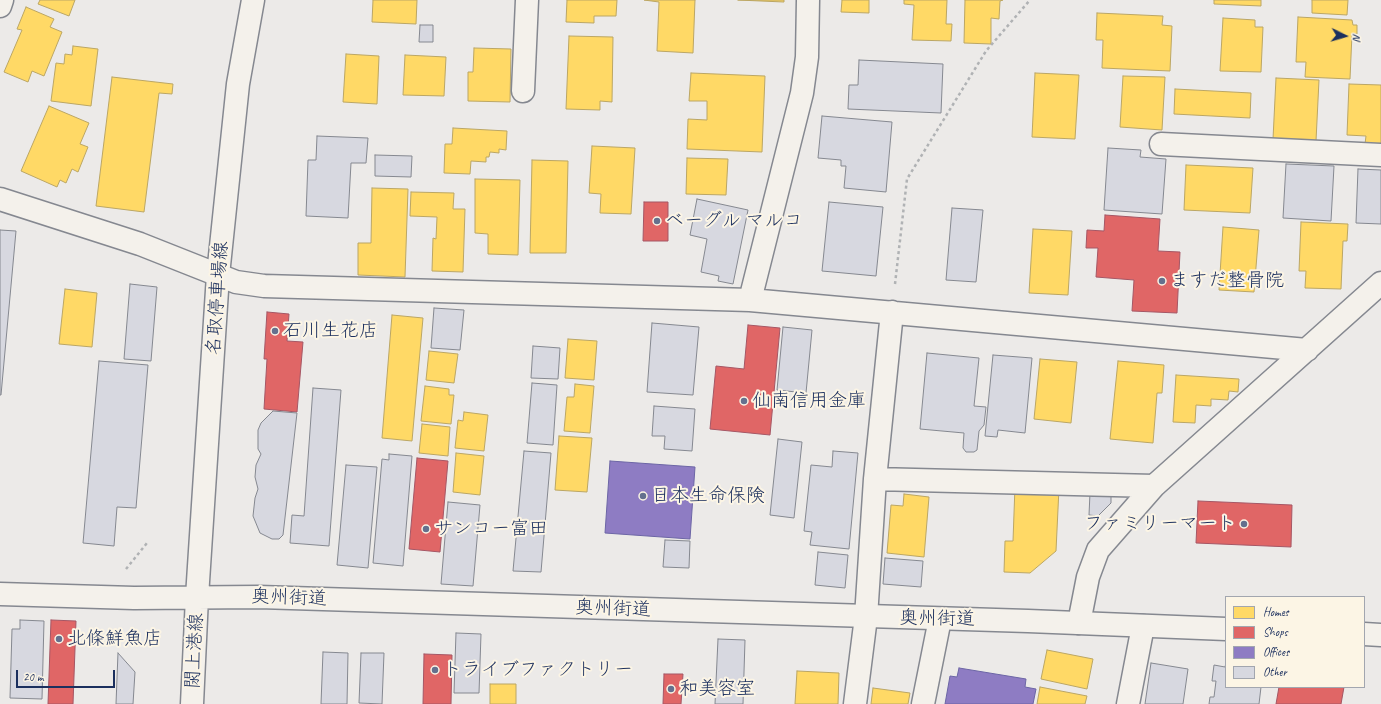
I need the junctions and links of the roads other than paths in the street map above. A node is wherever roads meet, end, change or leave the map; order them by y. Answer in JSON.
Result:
{"nodes":[{"id":1,"x":2,"y":0,"type":"edge"},
{"id":2,"x":253,"y":0,"type":"edge"},
{"id":3,"x":527,"y":0,"type":"edge"},
{"id":4,"x":808,"y":0,"type":"edge"},
{"id":5,"x":0,"y":6,"type":"edge"},
{"id":6,"x":523,"y":91,"type":"dead end"},
{"id":7,"x":1161,"y":144,"type":"dead end"},
{"id":8,"x":1381,"y":155,"type":"edge"},
{"id":9,"x":0,"y":199,"type":"edge"},
{"id":10,"x":218,"y":275,"type":"junction"},
{"id":11,"x":1381,"y":283,"type":"edge"},
{"id":12,"x":750,"y":300,"type":"junction"},
{"id":13,"x":892,"y":312,"type":"junction"},
{"id":14,"x":1306,"y":350,"type":"junction"},
{"id":15,"x":875,"y":479,"type":"junction"},
{"id":16,"x":1154,"y":486,"type":"junction"},
{"id":17,"x":0,"y":594,"type":"edge"},
{"id":18,"x":197,"y":597,"type":"junction"},
{"id":19,"x":866,"y":617,"type":"junction"},
{"id":20,"x":940,"y":619,"type":"junction"},
{"id":21,"x":1079,"y":623,"type":"junction"},
{"id":22,"x":1143,"y":626,"type":"junction"},
{"id":23,"x":1225,"y":629,"type":"edge"},
{"id":24,"x":1365,"y":634,"type":"edge"},
{"id":25,"x":1381,"y":635,"type":"edge"},
{"id":26,"x":192,"y":704,"type":"edge"},
{"id":27,"x":855,"y":704,"type":"edge"},
{"id":28,"x":923,"y":704,"type":"edge"},
{"id":29,"x":1128,"y":704,"type":"edge"}],
"edges":[{"from":1,"to":5,"type":"street"},
{"from":2,"to":10,"type":"street","name":"名取停車場線"},
{"from":3,"to":6,"type":"street"},
{"from":4,"to":12,"type":"street"},
{"from":7,"to":8,"type":"street"},
{"from":9,"to":10,"type":"street"},
{"from":10,"to":12,"type":"street"},
{"from":10,"to":18,"type":"street","name":"名取停車場線"},
{"from":11,"to":14,"type":"street"},
{"from":12,"to":13,"type":"street"},
{"from":13,"to":14,"type":"street"},
{"from":13,"to":15,"type":"street"},
{"from":14,"to":16,"type":"street"},
{"from":15,"to":16,"type":"street"},
{"from":15,"to":19,"type":"street"},
{"from":16,"to":21,"type":"street"},
{"from":17,"to":18,"type":"street","name":"奥州街道"},
{"from":18,"to":19,"type":"street","name":"奥州街道"},
{"from":18,"to":26,"type":"street","name":"閖上港線"},
{"from":19,"to":20,"type":"street","name":"奥州街道"},
{"from":19,"to":27,"type":"street"},
{"from":20,"to":21,"type":"street","name":"奥州街道"},
{"from":20,"to":28,"type":"street"},
{"from":21,"to":22,"type":"street","name":"奥州街道"},
{"from":22,"to":23,"type":"street","name":"奥州街道"},
{"from":22,"to":29,"type":"street"},
{"from":24,"to":25,"type":"street"}]}
